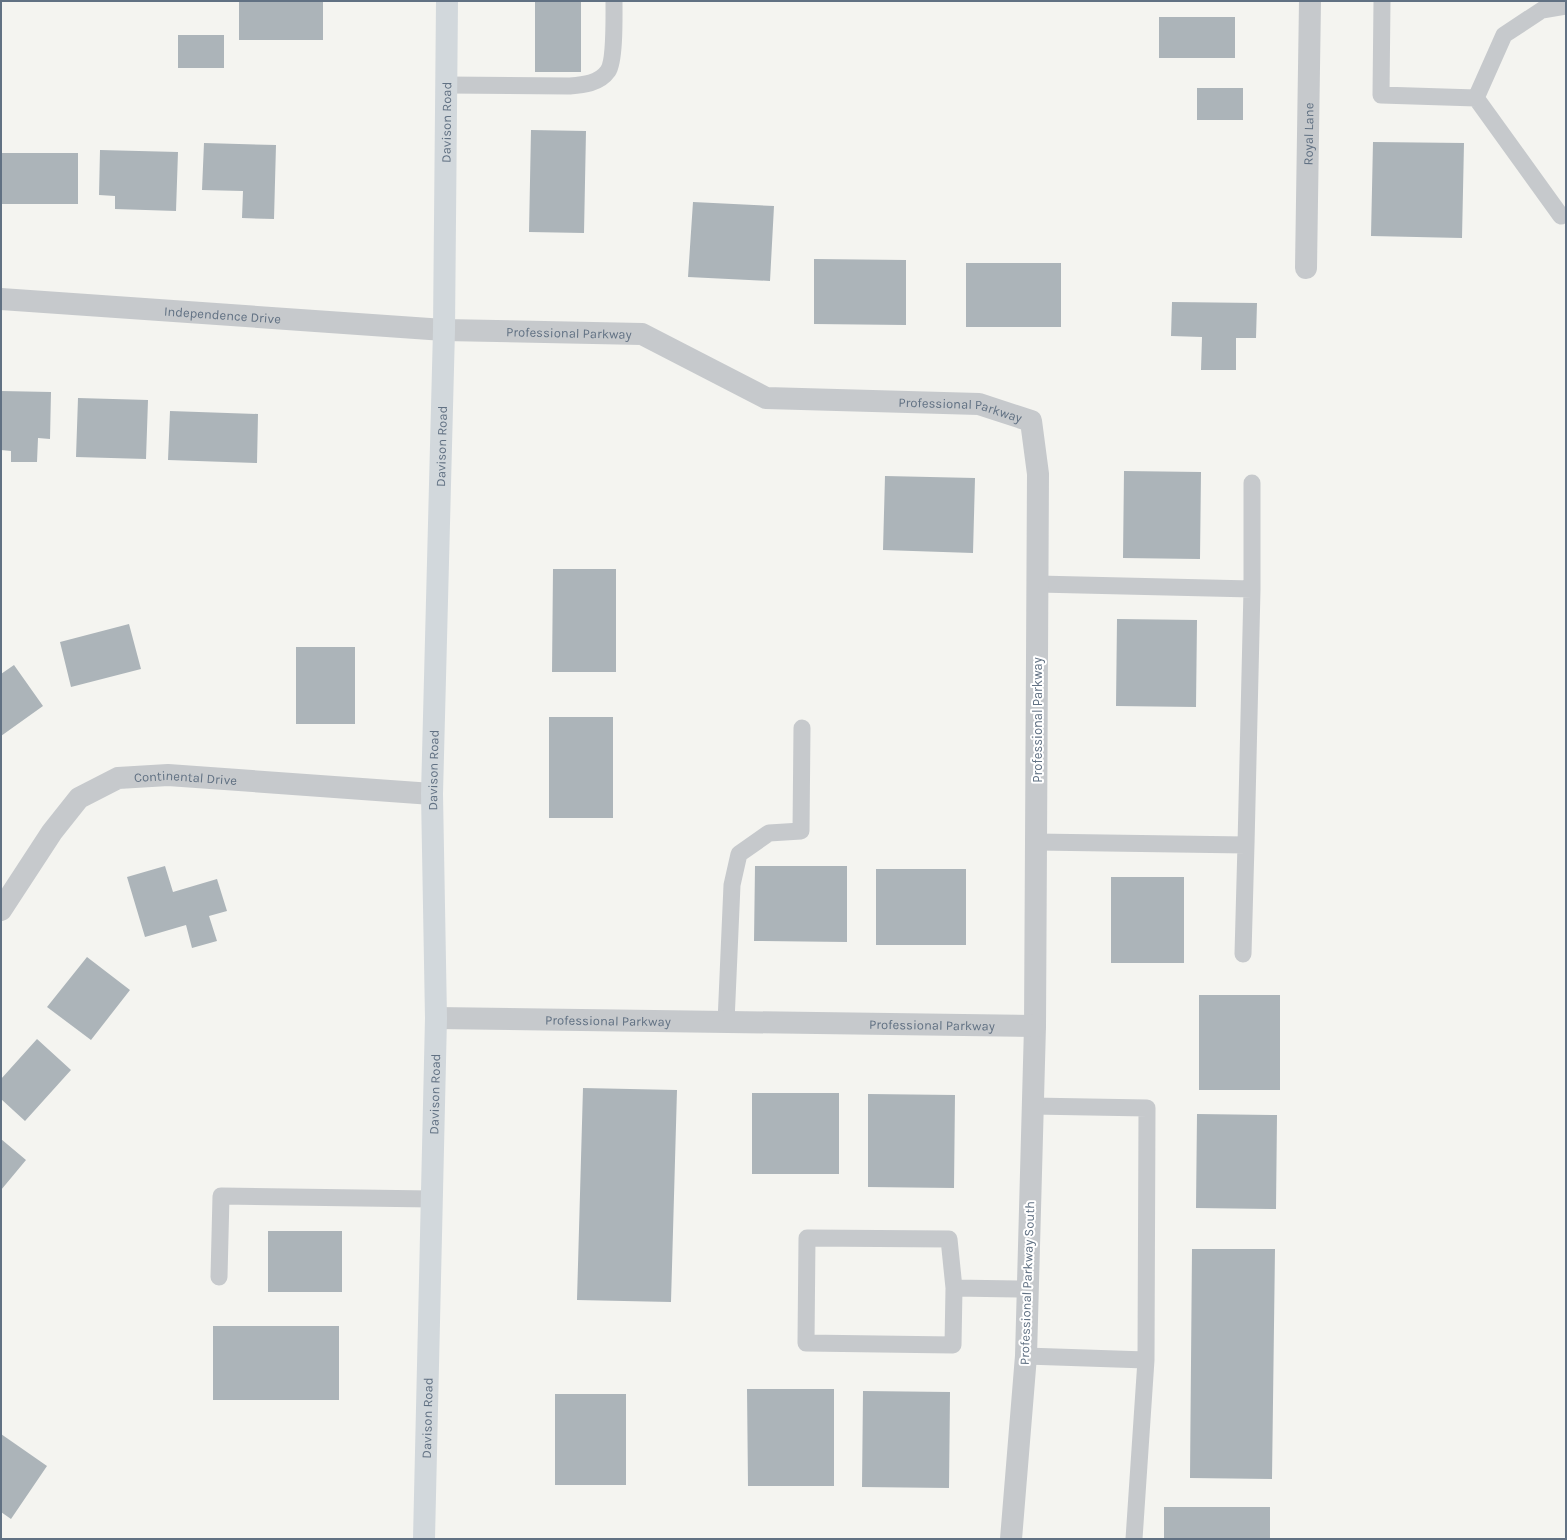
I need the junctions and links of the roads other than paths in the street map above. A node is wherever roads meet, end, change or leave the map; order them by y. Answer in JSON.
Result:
{"nodes":[{"id":1,"x":447,"y":1,"type":"edge"},
{"id":2,"x":614,"y":1,"type":"edge"},
{"id":3,"x":1310,"y":1,"type":"edge"},
{"id":4,"x":1382,"y":1,"type":"edge"},
{"id":5,"x":1566,"y":6,"type":"edge"},
{"id":6,"x":446,"y":85,"type":"junction"},
{"id":7,"x":1476,"y":98,"type":"junction"},
{"id":8,"x":1561,"y":216,"type":"dead end"},
{"id":9,"x":1306,"y":268,"type":"dead end"},
{"id":10,"x":1,"y":299,"type":"edge"},
{"id":11,"x":444,"y":330,"type":"junction"},
{"id":12,"x":1252,"y":483,"type":"dead end"},
{"id":13,"x":1038,"y":584,"type":"junction"},
{"id":14,"x":1252,"y":589,"type":"junction"},
{"id":15,"x":802,"y":728,"type":"dead end"},
{"id":16,"x":432,"y":794,"type":"junction"},
{"id":17,"x":1036,"y":842,"type":"junction"},
{"id":18,"x":1246,"y":844,"type":"junction"},
{"id":19,"x":1,"y":910,"type":"edge"},
{"id":20,"x":1243,"y":954,"type":"dead end"},
{"id":21,"x":436,"y":1018,"type":"junction"},
{"id":22,"x":726,"y":1022,"type":"junction"},
{"id":23,"x":1035,"y":1026,"type":"junction"},
{"id":24,"x":1032,"y":1106,"type":"junction"},
{"id":25,"x":432,"y":1199,"type":"junction"},
{"id":26,"x":218,"y":1277,"type":"dead end"},
{"id":27,"x":954,"y":1288,"type":"junction"},
{"id":28,"x":1027,"y":1289,"type":"junction"},
{"id":29,"x":1026,"y":1356,"type":"junction"},
{"id":30,"x":1146,"y":1360,"type":"junction"},
{"id":31,"x":424,"y":1539,"type":"edge"},
{"id":32,"x":1011,"y":1539,"type":"edge"},
{"id":33,"x":1134,"y":1539,"type":"edge"}],
"edges":[{"from":1,"to":6,"type":"street","name":"Davison Road"},
{"from":2,"to":6,"type":"lane"},
{"from":3,"to":9,"type":"street","name":"Royal Lane"},
{"from":4,"to":7,"type":"lane"},
{"from":5,"to":7,"type":"lane"},
{"from":6,"to":11,"type":"street","name":"Davison Road"},
{"from":7,"to":8,"type":"lane"},
{"from":10,"to":11,"type":"street","name":"Independence Drive"},
{"from":11,"to":13,"type":"street","name":"Professional Parkway"},
{"from":11,"to":16,"type":"street","name":"Davison Road"},
{"from":12,"to":14,"type":"lane"},
{"from":13,"to":14,"type":"lane"},
{"from":13,"to":17,"type":"street","name":"Professional Parkway"},
{"from":14,"to":18,"type":"lane"},
{"from":15,"to":22,"type":"lane"},
{"from":16,"to":19,"type":"street","name":"Continental Drive"},
{"from":16,"to":21,"type":"street","name":"Davison Road"},
{"from":17,"to":18,"type":"lane"},
{"from":17,"to":23,"type":"street","name":"Professional Parkway"},
{"from":18,"to":20,"type":"lane"},
{"from":21,"to":22,"type":"street","name":"Professional Parkway"},
{"from":21,"to":25,"type":"street","name":"Davison Road"},
{"from":22,"to":23,"type":"street","name":"Professional Parkway"},
{"from":23,"to":24,"type":"street","name":"Professional Parkway South"},
{"from":24,"to":28,"type":"street","name":"Professional Parkway South"},
{"from":24,"to":30,"type":"lane"},
{"from":25,"to":26,"type":"lane"},
{"from":25,"to":31,"type":"street","name":"Davison Road"},
{"from":27,"to":27,"type":"lane"},
{"from":27,"to":28,"type":"lane"},
{"from":28,"to":29,"type":"street","name":"Professional Parkway South"},
{"from":29,"to":30,"type":"lane"},
{"from":29,"to":32,"type":"street","name":"Professional Parkway South"},
{"from":30,"to":33,"type":"lane"}]}
